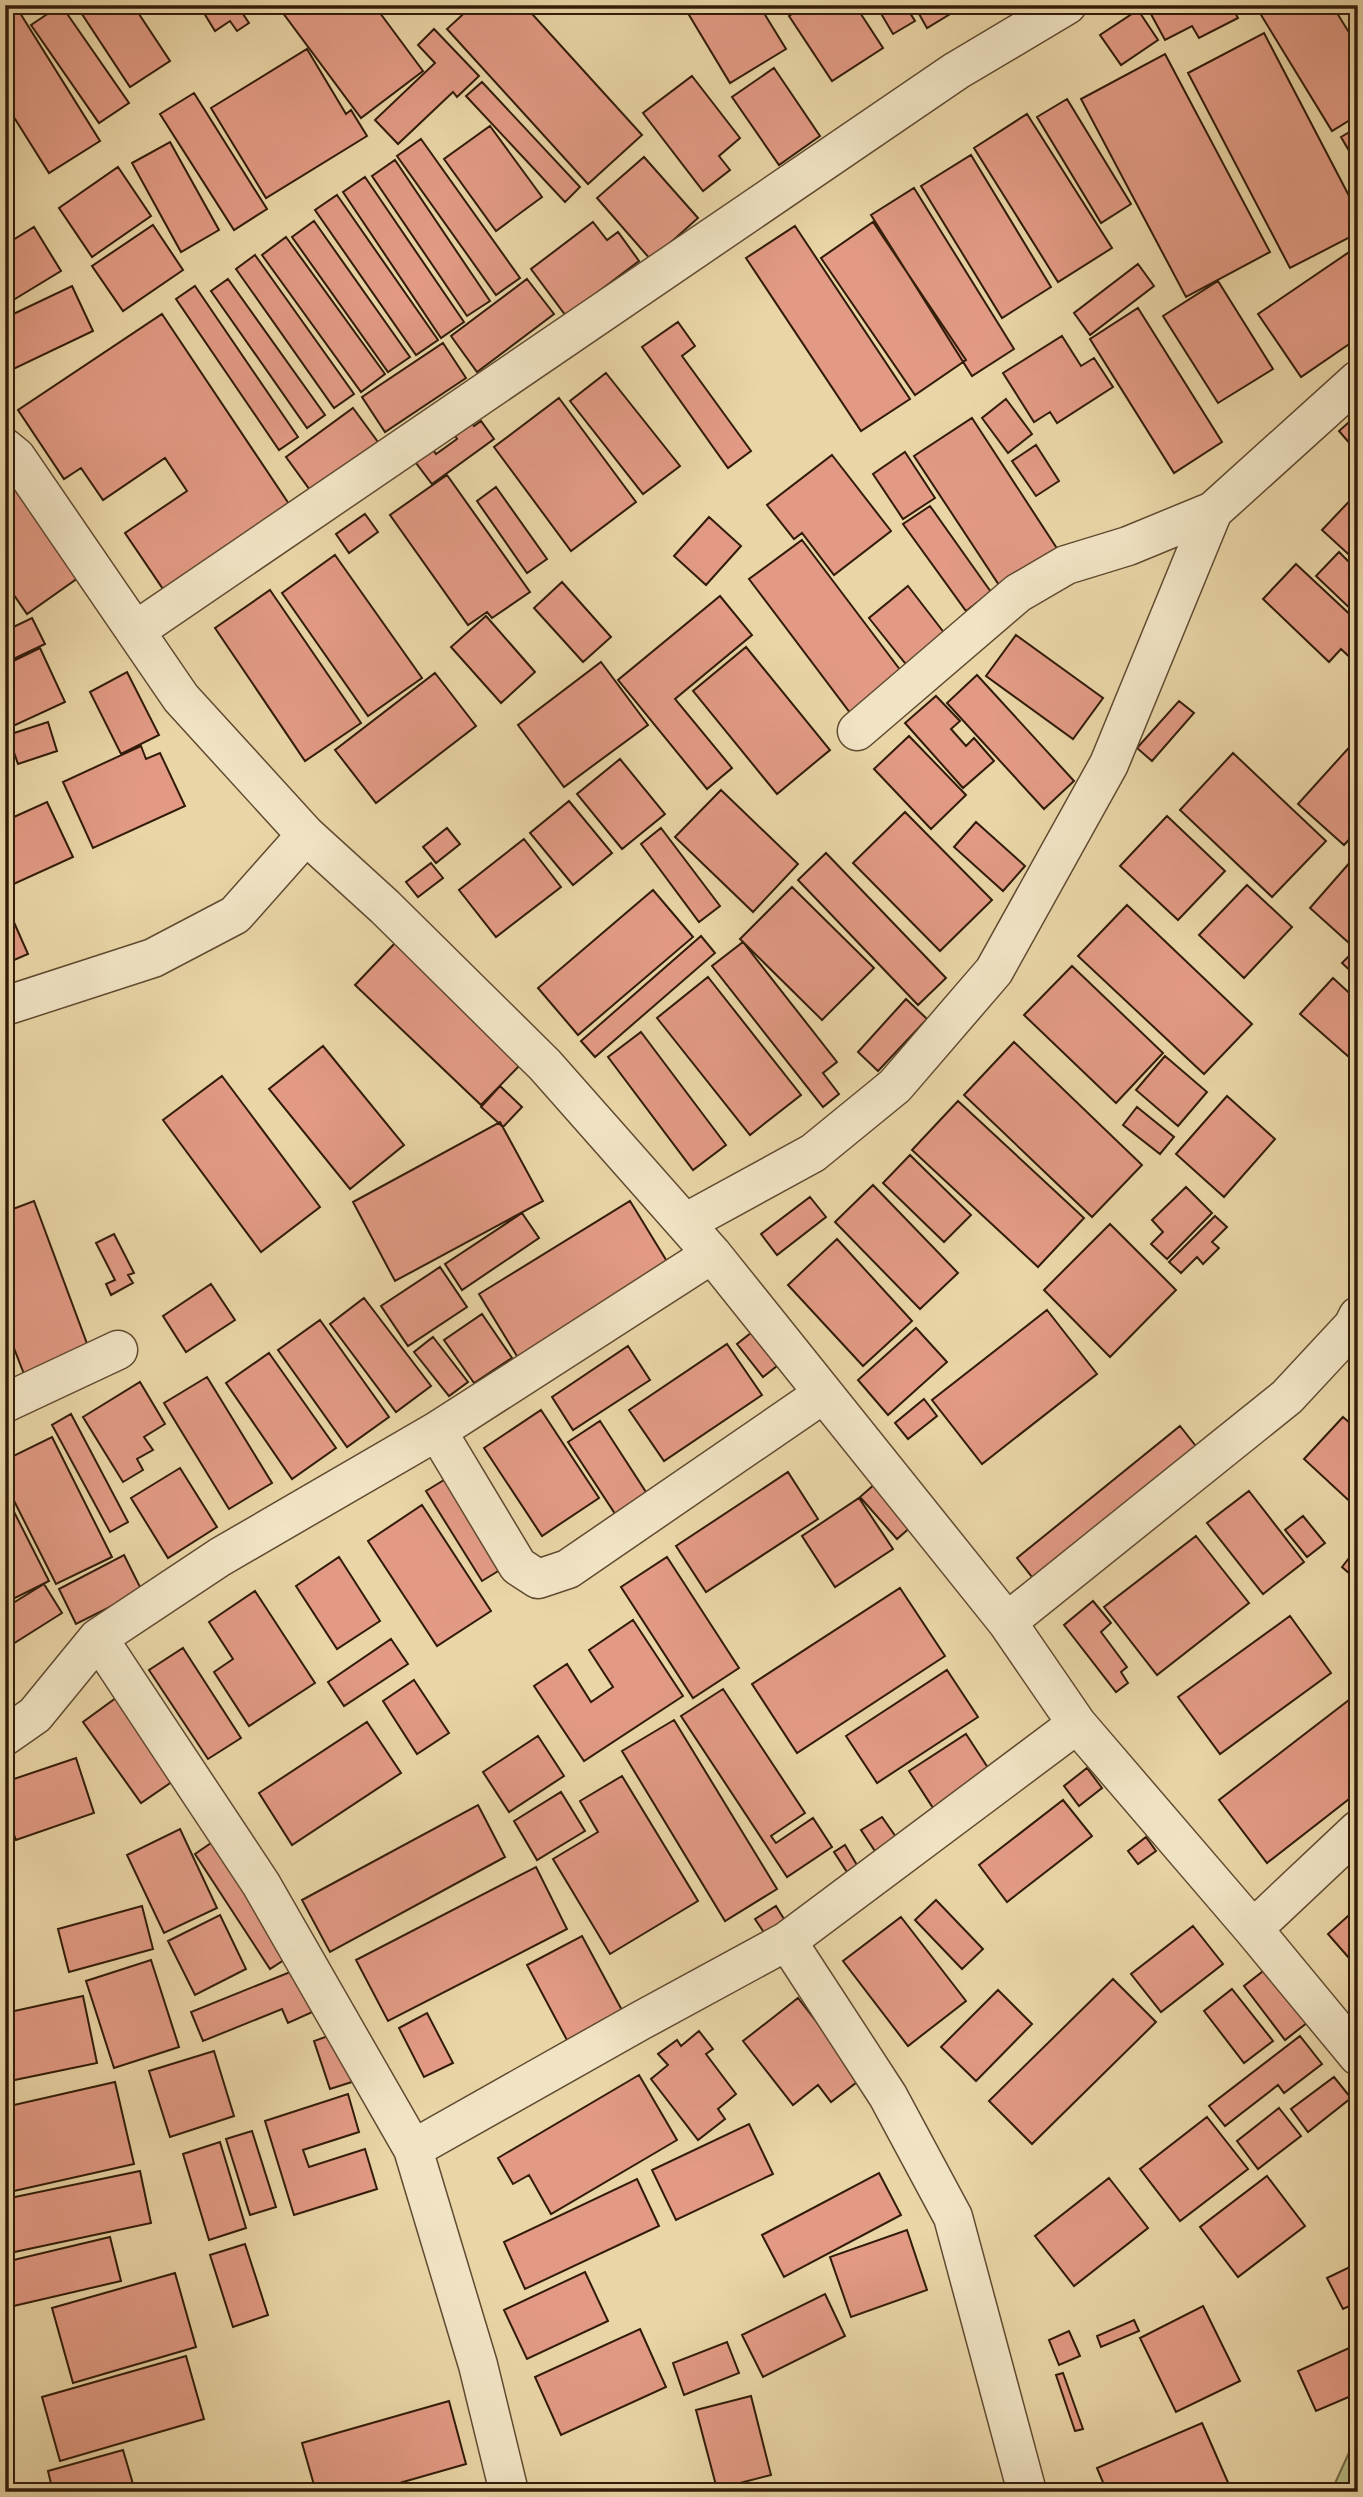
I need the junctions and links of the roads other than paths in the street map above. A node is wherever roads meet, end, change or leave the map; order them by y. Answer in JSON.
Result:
{"nodes":[{"id":1,"x":1067,"y":5,"type":"edge"},
{"id":2,"x":1358,"y":380,"type":"edge"},
{"id":3,"x":5,"y":448,"type":"edge"},
{"id":4,"x":1213,"y":510,"type":"junction"},
{"id":5,"x":135,"y":631,"type":"junction"},
{"id":6,"x":857,"y":731,"type":"dead end"},
{"id":7,"x":306,"y":835,"type":"junction"},
{"id":8,"x":5,"y":1006,"type":"edge"},
{"id":9,"x":685,"y":1223,"type":"junction"},
{"id":10,"x":712,"y":1254,"type":"junction"},
{"id":11,"x":1358,"y":1316,"type":"edge"},
{"id":12,"x":118,"y":1350,"type":"dead end"},
{"id":13,"x":823,"y":1394,"type":"junction"},
{"id":14,"x":5,"y":1404,"type":"edge"},
{"id":15,"x":437,"y":1431,"type":"junction"},
{"id":16,"x":1007,"y":1622,"type":"junction"},
{"id":17,"x":98,"y":1638,"type":"junction"},
{"id":18,"x":1077,"y":1724,"type":"junction"},
{"id":19,"x":5,"y":1736,"type":"edge"},
{"id":20,"x":1358,"y":1830,"type":"edge"},
{"id":21,"x":1252,"y":1929,"type":"junction"},
{"id":22,"x":787,"y":1941,"type":"junction"},
{"id":23,"x":1358,"y":2056,"type":"edge"},
{"id":24,"x":413,"y":2149,"type":"junction"},
{"id":25,"x":509,"y":2492,"type":"edge"},
{"id":26,"x":1027,"y":2492,"type":"edge"}],
"edges":[{"from":1,"to":5,"type":"street"},
{"from":2,"to":4,"type":"street"},
{"from":3,"to":5,"type":"street"},
{"from":4,"to":6,"type":"street"},
{"from":4,"to":9,"type":"street"},
{"from":5,"to":7,"type":"street"},
{"from":7,"to":8,"type":"street"},
{"from":7,"to":9,"type":"street"},
{"from":9,"to":10,"type":"street"},
{"from":10,"to":13,"type":"street"},
{"from":10,"to":15,"type":"street"},
{"from":11,"to":16,"type":"street"},
{"from":12,"to":14,"type":"street"},
{"from":13,"to":15,"type":"street"},
{"from":13,"to":16,"type":"street"},
{"from":15,"to":17,"type":"street"},
{"from":16,"to":18,"type":"street"},
{"from":17,"to":19,"type":"street"},
{"from":17,"to":24,"type":"street"},
{"from":18,"to":21,"type":"street"},
{"from":18,"to":22,"type":"street"},
{"from":20,"to":21,"type":"street"},
{"from":21,"to":23,"type":"street"},
{"from":22,"to":24,"type":"street"},
{"from":22,"to":26,"type":"street"},
{"from":24,"to":25,"type":"street"}]}
